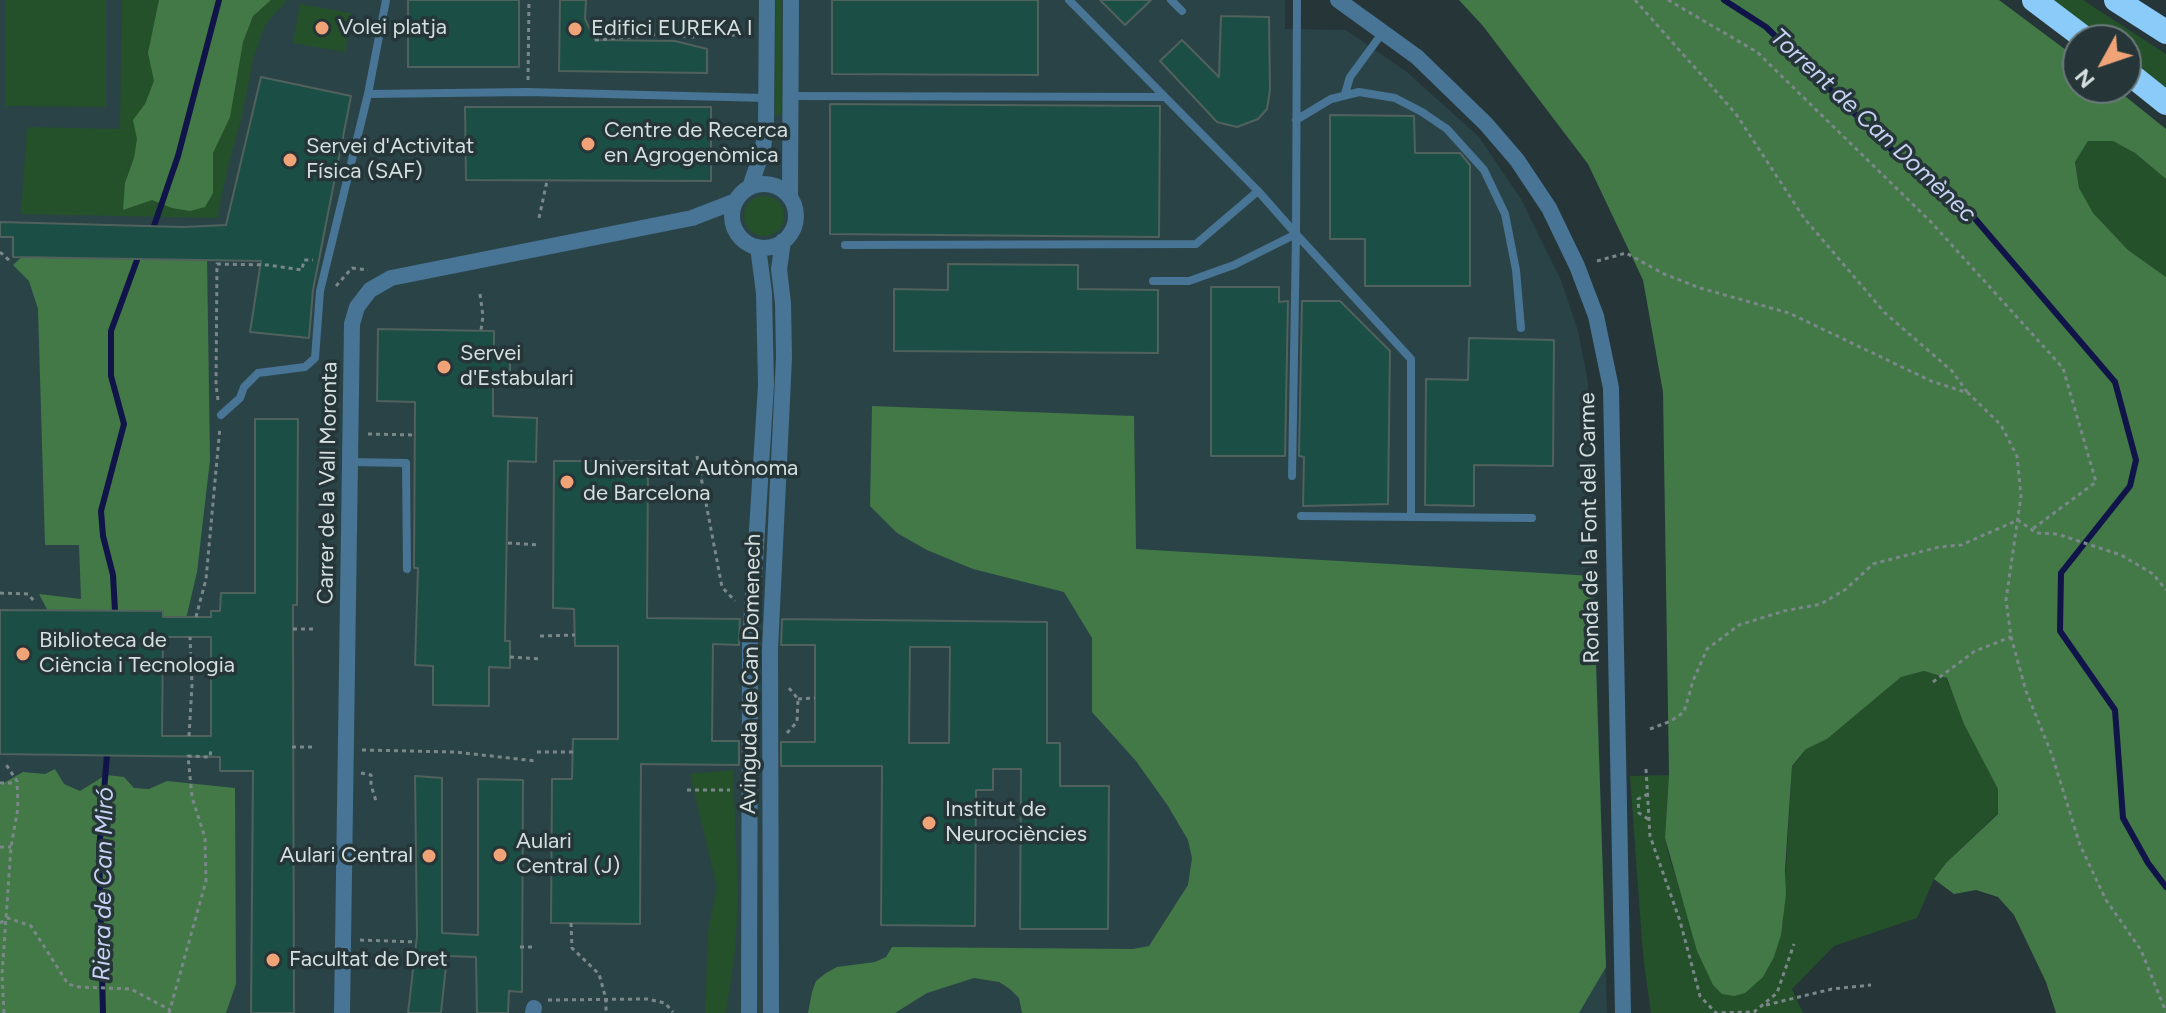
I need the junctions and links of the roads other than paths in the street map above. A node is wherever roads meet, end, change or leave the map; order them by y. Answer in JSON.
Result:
{"nodes":[{"id":1,"x":386,"y":0,"type":"edge"},
{"id":2,"x":767,"y":0,"type":"edge"},
{"id":3,"x":791,"y":0,"type":"edge"},
{"id":4,"x":1069,"y":0,"type":"edge"},
{"id":5,"x":1171,"y":0,"type":"edge"},
{"id":6,"x":1297,"y":0,"type":"edge"},
{"id":7,"x":1338,"y":0,"type":"edge"},
{"id":8,"x":2034,"y":0,"type":"edge"},
{"id":9,"x":2116,"y":0,"type":"edge"},
{"id":10,"x":1182,"y":11,"type":"dead end"},
{"id":11,"x":2066,"y":24,"type":"edge"},
{"id":12,"x":1383,"y":32,"type":"junction"},
{"id":13,"x":2166,"y":32,"type":"edge"},
{"id":14,"x":2142,"y":84,"type":"edge"},
{"id":15,"x":368,"y":94,"type":"junction"},
{"id":16,"x":1345,"y":94,"type":"junction"},
{"id":17,"x":790,"y":96,"type":"junction"},
{"id":18,"x":1164,"y":97,"type":"junction"},
{"id":19,"x":766,"y":98,"type":"junction"},
{"id":20,"x":2166,"y":103,"type":"edge"},
{"id":21,"x":1296,"y":120,"type":"junction"},
{"id":22,"x":750,"y":187,"type":"junction"},
{"id":23,"x":1258,"y":191,"type":"junction"},
{"id":24,"x":790,"y":197,"type":"junction"},
{"id":25,"x":736,"y":201,"type":"junction"},
{"id":26,"x":692,"y":218,"type":"junction"},
{"id":27,"x":735,"y":228,"type":"junction"},
{"id":28,"x":1296,"y":234,"type":"junction"},
{"id":29,"x":783,"y":241,"type":"junction"},
{"id":30,"x":845,"y":245,"type":"dead end"},
{"id":31,"x":758,"y":247,"type":"junction"},
{"id":32,"x":1153,"y":281,"type":"dead end"},
{"id":33,"x":1521,"y":328,"type":"dead end"},
{"id":34,"x":221,"y":415,"type":"road end"},
{"id":35,"x":350,"y":462,"type":"junction"},
{"id":36,"x":1292,"y":476,"type":"dead end"},
{"id":37,"x":1411,"y":515,"type":"junction"},
{"id":38,"x":1301,"y":516,"type":"dead end"},
{"id":39,"x":1532,"y":518,"type":"dead end"},
{"id":40,"x":407,"y":569,"type":"dead end"},
{"id":41,"x":342,"y":1013,"type":"edge"},
{"id":42,"x":749,"y":1013,"type":"edge"},
{"id":43,"x":771,"y":1013,"type":"edge"},
{"id":44,"x":1623,"y":1013,"type":"edge"}],
"edges":[{"from":1,"to":15,"type":"lane"},
{"from":2,"to":19,"type":"street"},
{"from":3,"to":17,"type":"street"},
{"from":4,"to":18,"type":"lane"},
{"from":5,"to":10,"type":"lane"},
{"from":6,"to":21,"type":"lane"},
{"from":7,"to":12,"type":"street","name":"Ronda de la Font del Carme"},
{"from":8,"to":11,"type":"highway"},
{"from":9,"to":13,"type":"highway"},
{"from":12,"to":16,"type":"lane"},
{"from":12,"to":44,"type":"street","name":"Ronda de la Font del Carme"},
{"from":14,"to":20,"type":"highway"},
{"from":15,"to":19,"type":"lane"},
{"from":15,"to":34,"type":"lane"},
{"from":16,"to":21,"type":"lane"},
{"from":16,"to":33,"type":"lane"},
{"from":17,"to":18,"type":"lane"},
{"from":17,"to":24,"type":"street"},
{"from":18,"to":23,"type":"lane"},
{"from":19,"to":22,"type":"street"},
{"from":21,"to":28,"type":"lane"},
{"from":22,"to":24,"type":"street"},
{"from":22,"to":25,"type":"street"},
{"from":23,"to":28,"type":"lane"},
{"from":23,"to":30,"type":"lane"},
{"from":24,"to":29,"type":"street"},
{"from":25,"to":26,"type":"street","name":"Carrer de la Vall Moronta"},
{"from":25,"to":27,"type":"street"},
{"from":26,"to":27,"type":"street","name":"Carrer de la Vall Moronta"},
{"from":26,"to":35,"type":"street","name":"Carrer de la Vall Moronta"},
{"from":27,"to":31,"type":"street"},
{"from":28,"to":32,"type":"lane"},
{"from":28,"to":36,"type":"lane"},
{"from":28,"to":37,"type":"lane"},
{"from":29,"to":31,"type":"street"},
{"from":29,"to":43,"type":"street","name":"Avinguda de Can Domenech"},
{"from":31,"to":42,"type":"street","name":"Avinguda de Can Domenech"},
{"from":35,"to":40,"type":"lane"},
{"from":35,"to":41,"type":"street","name":"Carrer de la Vall Moronta"},
{"from":37,"to":38,"type":"lane"},
{"from":37,"to":39,"type":"lane"}]}
